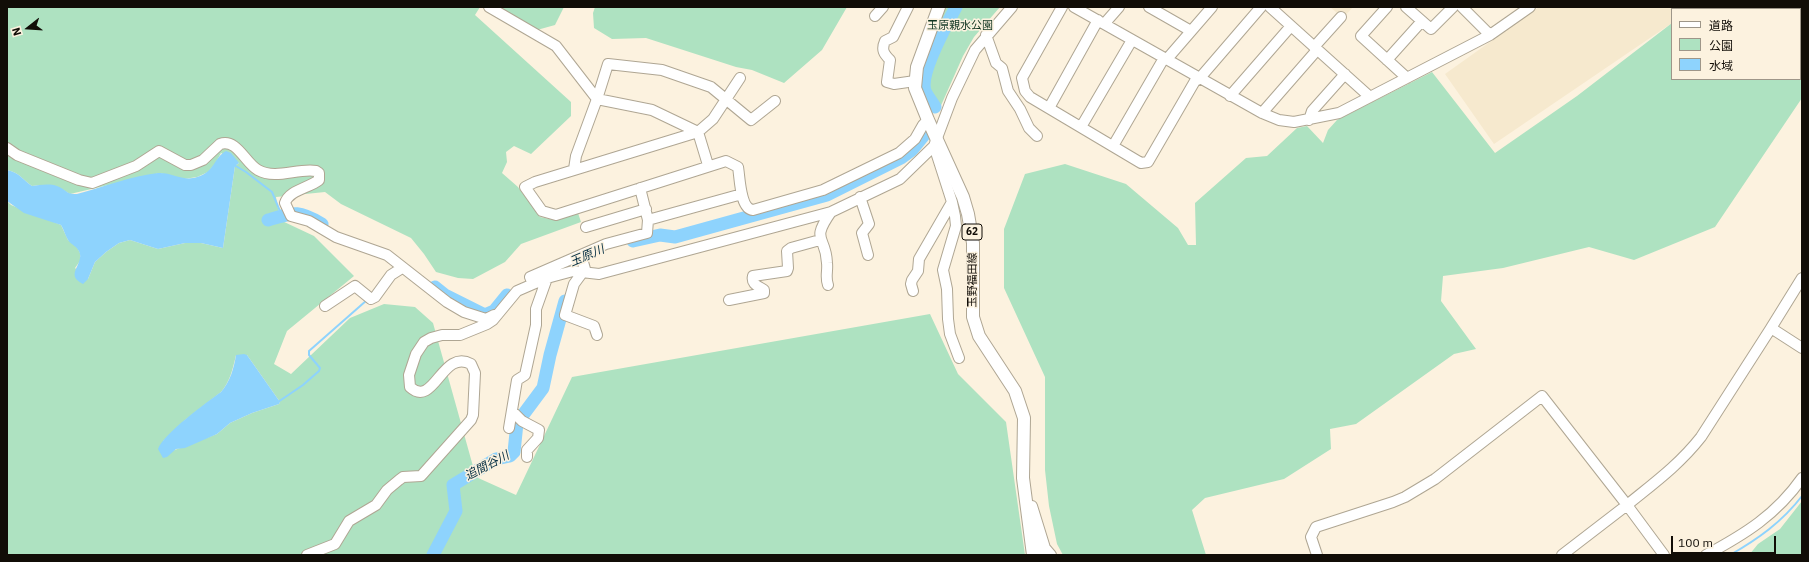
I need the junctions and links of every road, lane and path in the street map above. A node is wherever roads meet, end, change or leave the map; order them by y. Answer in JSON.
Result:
{"nodes":[{"id":1,"x":489,"y":7,"type":"edge"},
{"id":2,"x":883,"y":7,"type":"edge"},
{"id":3,"x":908,"y":7,"type":"edge"},
{"id":4,"x":939,"y":7,"type":"edge"},
{"id":5,"x":1012,"y":7,"type":"edge"},
{"id":6,"x":1062,"y":7,"type":"edge"},
{"id":7,"x":1074,"y":7,"type":"edge"},
{"id":8,"x":1119,"y":7,"type":"edge"},
{"id":9,"x":1149,"y":7,"type":"edge"},
{"id":10,"x":1212,"y":7,"type":"edge"},
{"id":11,"x":1261,"y":7,"type":"edge"},
{"id":12,"x":1270,"y":7,"type":"edge"},
{"id":13,"x":1387,"y":7,"type":"edge"},
{"id":14,"x":1406,"y":7,"type":"edge"},
{"id":15,"x":1453,"y":7,"type":"edge"},
{"id":16,"x":1462,"y":7,"type":"edge"},
{"id":17,"x":1530,"y":7,"type":"edge"},
{"id":18,"x":1162,"y":10,"type":"edge"},
{"id":19,"x":875,"y":16,"type":"dead end"},
{"id":20,"x":1341,"y":17,"type":"dead end"},
{"id":21,"x":1422,"y":21,"type":"junction"},
{"id":22,"x":1101,"y":22,"type":"junction"},
{"id":23,"x":1292,"y":26,"type":"junction"},
{"id":24,"x":1191,"y":31,"type":"junction"},
{"id":25,"x":986,"y":35,"type":"junction"},
{"id":26,"x":1490,"y":35,"type":"junction"},
{"id":27,"x":1132,"y":40,"type":"junction"},
{"id":28,"x":1316,"y":48,"type":"junction"},
{"id":29,"x":1166,"y":58,"type":"junction"},
{"id":30,"x":1387,"y":60,"type":"junction"},
{"id":31,"x":1345,"y":74,"type":"junction"},
{"id":32,"x":740,"y":78,"type":"dead end"},
{"id":33,"x":1407,"y":78,"type":"junction"},
{"id":34,"x":1199,"y":79,"type":"junction"},
{"id":35,"x":915,"y":81,"type":"junction"},
{"id":36,"x":1230,"y":96,"type":"junction"},
{"id":37,"x":1370,"y":97,"type":"junction"},
{"id":38,"x":597,"y":98,"type":"junction"},
{"id":39,"x":726,"y":99,"type":"junction"},
{"id":40,"x":775,"y":101,"type":"dead end"},
{"id":41,"x":1049,"y":108,"type":"junction"},
{"id":42,"x":1262,"y":113,"type":"junction"},
{"id":43,"x":928,"y":120,"type":"junction"},
{"id":44,"x":1309,"y":120,"type":"junction"},
{"id":45,"x":1081,"y":127,"type":"junction"},
{"id":46,"x":698,"y":132,"type":"junction"},
{"id":47,"x":1037,"y":136,"type":"dead end"},
{"id":48,"x":936,"y":142,"type":"junction"},
{"id":49,"x":1113,"y":146,"type":"junction"},
{"id":50,"x":7,"y":148,"type":"edge"},
{"id":51,"x":708,"y":165,"type":"junction"},
{"id":52,"x":574,"y":169,"type":"junction"},
{"id":53,"x":640,"y":188,"type":"junction"},
{"id":54,"x":742,"y":194,"type":"junction"},
{"id":55,"x":860,"y":197,"type":"junction"},
{"id":56,"x":952,"y":202,"type":"junction"},
{"id":57,"x":646,"y":210,"type":"junction"},
{"id":58,"x":831,"y":212,"type":"junction"},
{"id":59,"x":648,"y":220,"type":"junction"},
{"id":60,"x":586,"y":227,"type":"dead end"},
{"id":61,"x":820,"y":240,"type":"junction"},
{"id":62,"x":868,"y":255,"type":"dead end"},
{"id":63,"x":582,"y":258,"type":"junction"},
{"id":64,"x":402,"y":268,"type":"junction"},
{"id":65,"x":578,"y":272,"type":"junction"},
{"id":66,"x":549,"y":274,"type":"junction"},
{"id":67,"x":1802,"y":278,"type":"edge"},
{"id":68,"x":828,"y":285,"type":"dead end"},
{"id":69,"x":913,"y":290,"type":"dead end"},
{"id":70,"x":729,"y":300,"type":"dead end"},
{"id":71,"x":325,"y":306,"type":"dead end"},
{"id":72,"x":499,"y":312,"type":"junction"},
{"id":73,"x":1771,"y":328,"type":"junction"},
{"id":74,"x":597,"y":335,"type":"dead end"},
{"id":75,"x":1802,"y":348,"type":"edge"},
{"id":76,"x":958,"y":358,"type":"dead end"},
{"id":77,"x":518,"y":417,"type":"junction"},
{"id":78,"x":509,"y":428,"type":"dead end"},
{"id":79,"x":527,"y":457,"type":"dead end"},
{"id":80,"x":1024,"y":459,"type":"junction"},
{"id":81,"x":1802,"y":478,"type":"edge"},
{"id":82,"x":1626,"y":505,"type":"junction"},
{"id":83,"x":1032,"y":506,"type":"junction"},
{"id":84,"x":1719,"y":552,"type":"edge"},
{"id":85,"x":307,"y":555,"type":"edge"},
{"id":86,"x":1033,"y":555,"type":"edge"},
{"id":87,"x":1042,"y":555,"type":"edge"},
{"id":88,"x":1051,"y":555,"type":"edge"},
{"id":89,"x":1317,"y":555,"type":"edge"},
{"id":90,"x":1562,"y":555,"type":"edge"},
{"id":91,"x":1664,"y":555,"type":"edge"},
{"id":92,"x":1706,"y":555,"type":"edge"}],
"edges":[{"from":1,"to":38,"type":"street"},
{"from":2,"to":19,"type":"street"},
{"from":3,"to":35,"type":"street"},
{"from":4,"to":35,"type":"main road","name":"玉野福田線","number":"62"},
{"from":5,"to":25,"type":"street"},
{"from":6,"to":41,"type":"street"},
{"from":7,"to":22,"type":"street"},
{"from":8,"to":22,"type":"street"},
{"from":9,"to":18,"type":"street"},
{"from":10,"to":24,"type":"street"},
{"from":11,"to":34,"type":"street"},
{"from":12,"to":23,"type":"street"},
{"from":13,"to":30,"type":"street"},
{"from":14,"to":21,"type":"street"},
{"from":15,"to":21,"type":"street"},
{"from":16,"to":26,"type":"street"},
{"from":17,"to":26,"type":"street"},
{"from":18,"to":24,"type":"street"},
{"from":20,"to":28,"type":"street"},
{"from":21,"to":30,"type":"street"},
{"from":22,"to":27,"type":"street"},
{"from":22,"to":41,"type":"street"},
{"from":23,"to":28,"type":"street"},
{"from":23,"to":36,"type":"street"},
{"from":24,"to":29,"type":"street"},
{"from":25,"to":47,"type":"street"},
{"from":25,"to":48,"type":"street"},
{"from":26,"to":33,"type":"street"},
{"from":27,"to":29,"type":"street"},
{"from":27,"to":45,"type":"street"},
{"from":28,"to":31,"type":"street"},
{"from":28,"to":42,"type":"street"},
{"from":29,"to":34,"type":"street"},
{"from":29,"to":49,"type":"street"},
{"from":30,"to":33,"type":"street"},
{"from":31,"to":37,"type":"street"},
{"from":31,"to":44,"type":"street"},
{"from":32,"to":39,"type":"street"},
{"from":33,"to":37,"type":"street"},
{"from":34,"to":36,"type":"street"},
{"from":34,"to":49,"type":"street"},
{"from":35,"to":43,"type":"main road","name":"玉野福田線","number":"62"},
{"from":36,"to":42,"type":"street"},
{"from":37,"to":44,"type":"street"},
{"from":38,"to":39,"type":"street"},
{"from":38,"to":46,"type":"street"},
{"from":38,"to":52,"type":"street"},
{"from":39,"to":40,"type":"street"},
{"from":39,"to":46,"type":"street"},
{"from":41,"to":45,"type":"street"},
{"from":42,"to":44,"type":"street"},
{"from":43,"to":48,"type":"main road","name":"玉野福田線","number":"62"},
{"from":43,"to":54,"type":"street"},
{"from":45,"to":49,"type":"street"},
{"from":46,"to":51,"type":"street"},
{"from":46,"to":52,"type":"street"},
{"from":48,"to":55,"type":"street"},
{"from":48,"to":56,"type":"street"},
{"from":48,"to":80,"type":"main road","name":"玉野福田線","number":"62"},
{"from":50,"to":64,"type":"street"},
{"from":51,"to":53,"type":"street"},
{"from":51,"to":54,"type":"street"},
{"from":52,"to":53,"type":"street"},
{"from":53,"to":57,"type":"street"},
{"from":54,"to":59,"type":"street"},
{"from":55,"to":58,"type":"street"},
{"from":55,"to":62,"type":"street"},
{"from":56,"to":69,"type":"street"},
{"from":56,"to":76,"type":"street"},
{"from":57,"to":59,"type":"street"},
{"from":57,"to":60,"type":"street"},
{"from":58,"to":61,"type":"street"},
{"from":58,"to":65,"type":"street"},
{"from":59,"to":63,"type":"street"},
{"from":61,"to":68,"type":"street"},
{"from":61,"to":70,"type":"street"},
{"from":63,"to":65,"type":"street"},
{"from":63,"to":66,"type":"street"},
{"from":64,"to":71,"type":"street"},
{"from":64,"to":72,"type":"street"},
{"from":65,"to":66,"type":"street"},
{"from":65,"to":74,"type":"street"},
{"from":66,"to":72,"type":"street"},
{"from":66,"to":77,"type":"street"},
{"from":67,"to":73,"type":"street"},
{"from":72,"to":85,"type":"street"},
{"from":73,"to":75,"type":"street"},
{"from":73,"to":82,"type":"street"},
{"from":77,"to":78,"type":"street"},
{"from":77,"to":79,"type":"street"},
{"from":80,"to":83,"type":"main road","name":"玉野福田線","number":"62"},
{"from":80,"to":86,"type":"main road","name":"玉野福田線","number":"62"},
{"from":81,"to":84,"type":"street"},
{"from":82,"to":89,"type":"street"},
{"from":82,"to":90,"type":"street"},
{"from":82,"to":91,"type":"street"},
{"from":83,"to":87,"type":"main road","name":"玉野福田線","number":"62"},
{"from":83,"to":88,"type":"street"},
{"from":84,"to":92,"type":"street"}]}
